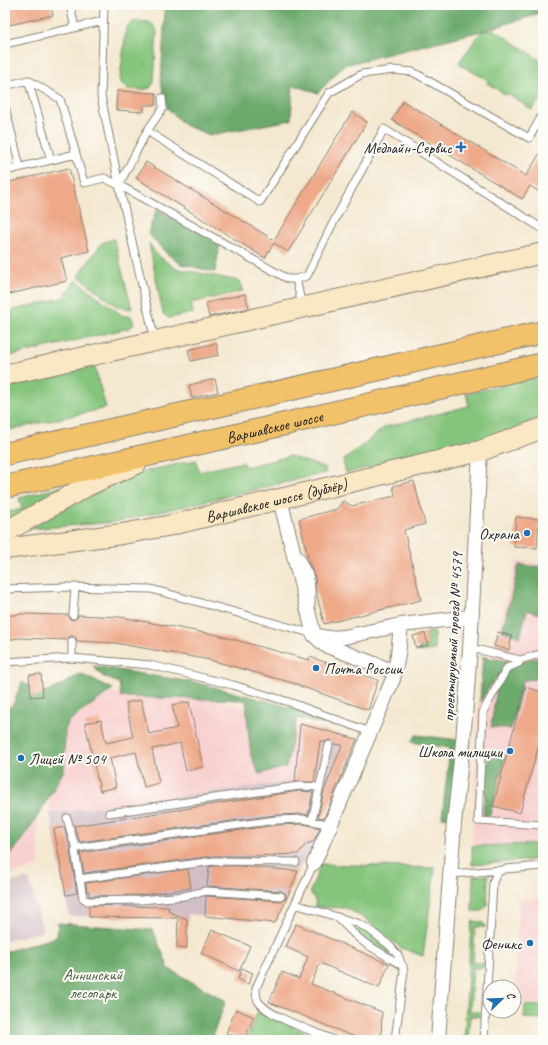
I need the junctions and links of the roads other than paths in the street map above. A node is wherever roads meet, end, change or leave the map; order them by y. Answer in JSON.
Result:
{"nodes":[{"id":1,"x":70,"y":5,"type":"edge"},
{"id":2,"x":104,"y":5,"type":"edge"},
{"id":3,"x":103,"y":21,"type":"junction"},
{"id":4,"x":75,"y":28,"type":"junction"},
{"id":5,"x":5,"y":44,"type":"edge"},
{"id":6,"x":28,"y":80,"type":"junction"},
{"id":7,"x":5,"y":86,"type":"edge"},
{"id":8,"x":162,"y":98,"type":"dead end"},
{"id":9,"x":5,"y":107,"type":"edge"},
{"id":10,"x":543,"y":114,"type":"edge"},
{"id":11,"x":147,"y":131,"type":"junction"},
{"id":12,"x":76,"y":154,"type":"junction"},
{"id":13,"x":51,"y":160,"type":"junction"},
{"id":14,"x":20,"y":167,"type":"junction"},
{"id":15,"x":5,"y":171,"type":"edge"},
{"id":16,"x":119,"y":185,"type":"junction"},
{"id":17,"x":543,"y":229,"type":"edge"},
{"id":18,"x":543,"y":253,"type":"edge"},
{"id":19,"x":296,"y":279,"type":"junction"},
{"id":20,"x":303,"y":307,"type":"junction"},
{"id":21,"x":543,"y":332,"type":"edge"},
{"id":22,"x":154,"y":341,"type":"junction"},
{"id":23,"x":543,"y":364,"type":"edge"},
{"id":24,"x":5,"y":375,"type":"edge"},
{"id":25,"x":543,"y":428,"type":"edge"},
{"id":26,"x":190,"y":445,"type":"junction"},
{"id":27,"x":480,"y":451,"type":"junction"},
{"id":28,"x":5,"y":454,"type":"edge"},
{"id":29,"x":5,"y":487,"type":"edge"},
{"id":30,"x":281,"y":504,"type":"junction"},
{"id":31,"x":5,"y":532,"type":"edge"},
{"id":32,"x":5,"y":549,"type":"edge"},
{"id":33,"x":75,"y":587,"type":"junction"},
{"id":34,"x":5,"y":589,"type":"edge"},
{"id":35,"x":73,"y":615,"type":"dead end"},
{"id":36,"x":470,"y":617,"type":"junction"},
{"id":37,"x":401,"y":625,"type":"junction"},
{"id":38,"x":320,"y":639,"type":"junction"},
{"id":39,"x":72,"y":640,"type":"dead end"},
{"id":40,"x":470,"y":649,"type":"junction"},
{"id":41,"x":543,"y":653,"type":"edge"},
{"id":42,"x":72,"y":658,"type":"junction"},
{"id":43,"x":520,"y":660,"type":"junction"},
{"id":44,"x":5,"y":662,"type":"edge"},
{"id":45,"x":395,"y":672,"type":"junction"},
{"id":46,"x":370,"y":732,"type":"junction"},
{"id":47,"x":329,"y":745,"type":"dead end"},
{"id":48,"x":320,"y":787,"type":"junction"},
{"id":49,"x":109,"y":813,"type":"dead end"},
{"id":50,"x":68,"y":818,"type":"dead end"},
{"id":51,"x":312,"y":821,"type":"junction"},
{"id":52,"x":331,"y":825,"type":"junction"},
{"id":53,"x":543,"y":825,"type":"edge"},
{"id":54,"x":77,"y":848,"type":"junction"},
{"id":55,"x":296,"y":862,"type":"dead end"},
{"id":56,"x":314,"y":863,"type":"joint"},
{"id":57,"x":543,"y":866,"type":"edge"},
{"id":58,"x":505,"y":869,"type":"junction"},
{"id":59,"x":450,"y":874,"type":"junction"},
{"id":60,"x":80,"y":879,"type":"junction"},
{"id":61,"x":281,"y":896,"type":"dead end"},
{"id":62,"x":295,"y":904,"type":"junction"},
{"id":63,"x":339,"y":918,"type":"junction"},
{"id":64,"x":403,"y":966,"type":"junction"},
{"id":65,"x":334,"y":1040,"type":"edge"},
{"id":66,"x":395,"y":1040,"type":"edge"},
{"id":67,"x":438,"y":1040,"type":"edge"},
{"id":68,"x":484,"y":1040,"type":"edge"}],
"edges":[{"from":1,"to":4,"type":"lane"},
{"from":2,"to":3,"type":"lane"},
{"from":3,"to":4,"type":"lane"},
{"from":3,"to":16,"type":"lane"},
{"from":4,"to":5,"type":"lane"},
{"from":6,"to":7,"type":"lane"},
{"from":6,"to":12,"type":"lane"},
{"from":6,"to":13,"type":"lane"},
{"from":8,"to":11,"type":"lane"},
{"from":9,"to":14,"type":"lane"},
{"from":10,"to":11,"type":"lane"},
{"from":11,"to":16,"type":"lane"},
{"from":12,"to":13,"type":"lane"},
{"from":12,"to":16,"type":"lane"},
{"from":13,"to":14,"type":"lane"},
{"from":14,"to":15,"type":"lane"},
{"from":16,"to":19,"type":"lane"},
{"from":16,"to":22,"type":"lane"},
{"from":17,"to":19,"type":"lane"},
{"from":18,"to":20,"type":"main road"},
{"from":19,"to":20,"type":"lane"},
{"from":20,"to":22,"type":"main road"},
{"from":21,"to":28,"type":"main road","name":"Варшавское шоссе"},
{"from":22,"to":24,"type":"main road"},
{"from":23,"to":26,"type":"main road","name":"Варшавское шоссе"},
{"from":25,"to":27,"type":"main road","name":"Варшавское шоссе (дублёр)"},
{"from":26,"to":29,"type":"main road","name":"Варшавское шоссе"},
{"from":26,"to":31,"type":"main road"},
{"from":27,"to":30,"type":"main road","name":"Варшавское шоссе (дублёр)"},
{"from":27,"to":36,"type":"street","name":"проектируемый проезд № 4579"},
{"from":30,"to":32,"type":"main road","name":"Варшавское шоссе (дублёр)"},
{"from":30,"to":38,"type":"street"},
{"from":30,"to":38,"type":"lane"},
{"from":33,"to":34,"type":"lane"},
{"from":33,"to":35,"type":"lane"},
{"from":33,"to":38,"type":"lane"},
{"from":36,"to":37,"type":"street"},
{"from":36,"to":40,"type":"street","name":"проектируемый проезд № 4579"},
{"from":37,"to":38,"type":"street"},
{"from":37,"to":45,"type":"street"},
{"from":38,"to":45,"type":"street"},
{"from":39,"to":42,"type":"lane"},
{"from":40,"to":43,"type":"lane"},
{"from":40,"to":59,"type":"street","name":"проектируемый проезд № 4579"},
{"from":41,"to":43,"type":"lane"},
{"from":42,"to":44,"type":"lane"},
{"from":42,"to":46,"type":"lane"},
{"from":43,"to":53,"type":"lane"},
{"from":45,"to":46,"type":"street"},
{"from":46,"to":52,"type":"street"},
{"from":47,"to":48,"type":"lane"},
{"from":48,"to":49,"type":"lane"},
{"from":48,"to":51,"type":"lane"},
{"from":50,"to":54,"type":"lane"},
{"from":51,"to":52,"type":"lane"},
{"from":51,"to":54,"type":"lane"},
{"from":52,"to":56,"type":"street"},
{"from":54,"to":60,"type":"lane"},
{"from":55,"to":60,"type":"lane"},
{"from":56,"to":62,"type":"lane"},
{"from":57,"to":58,"type":"lane"},
{"from":58,"to":59,"type":"lane"},
{"from":58,"to":68,"type":"lane"},
{"from":59,"to":67,"type":"street","name":"проектируемый проезд № 4579"},
{"from":60,"to":61,"type":"lane"},
{"from":62,"to":63,"type":"lane"},
{"from":62,"to":65,"type":"lane"},
{"from":63,"to":64,"type":"lane"},
{"from":63,"to":64,"type":"lane"},
{"from":64,"to":66,"type":"lane"}]}
